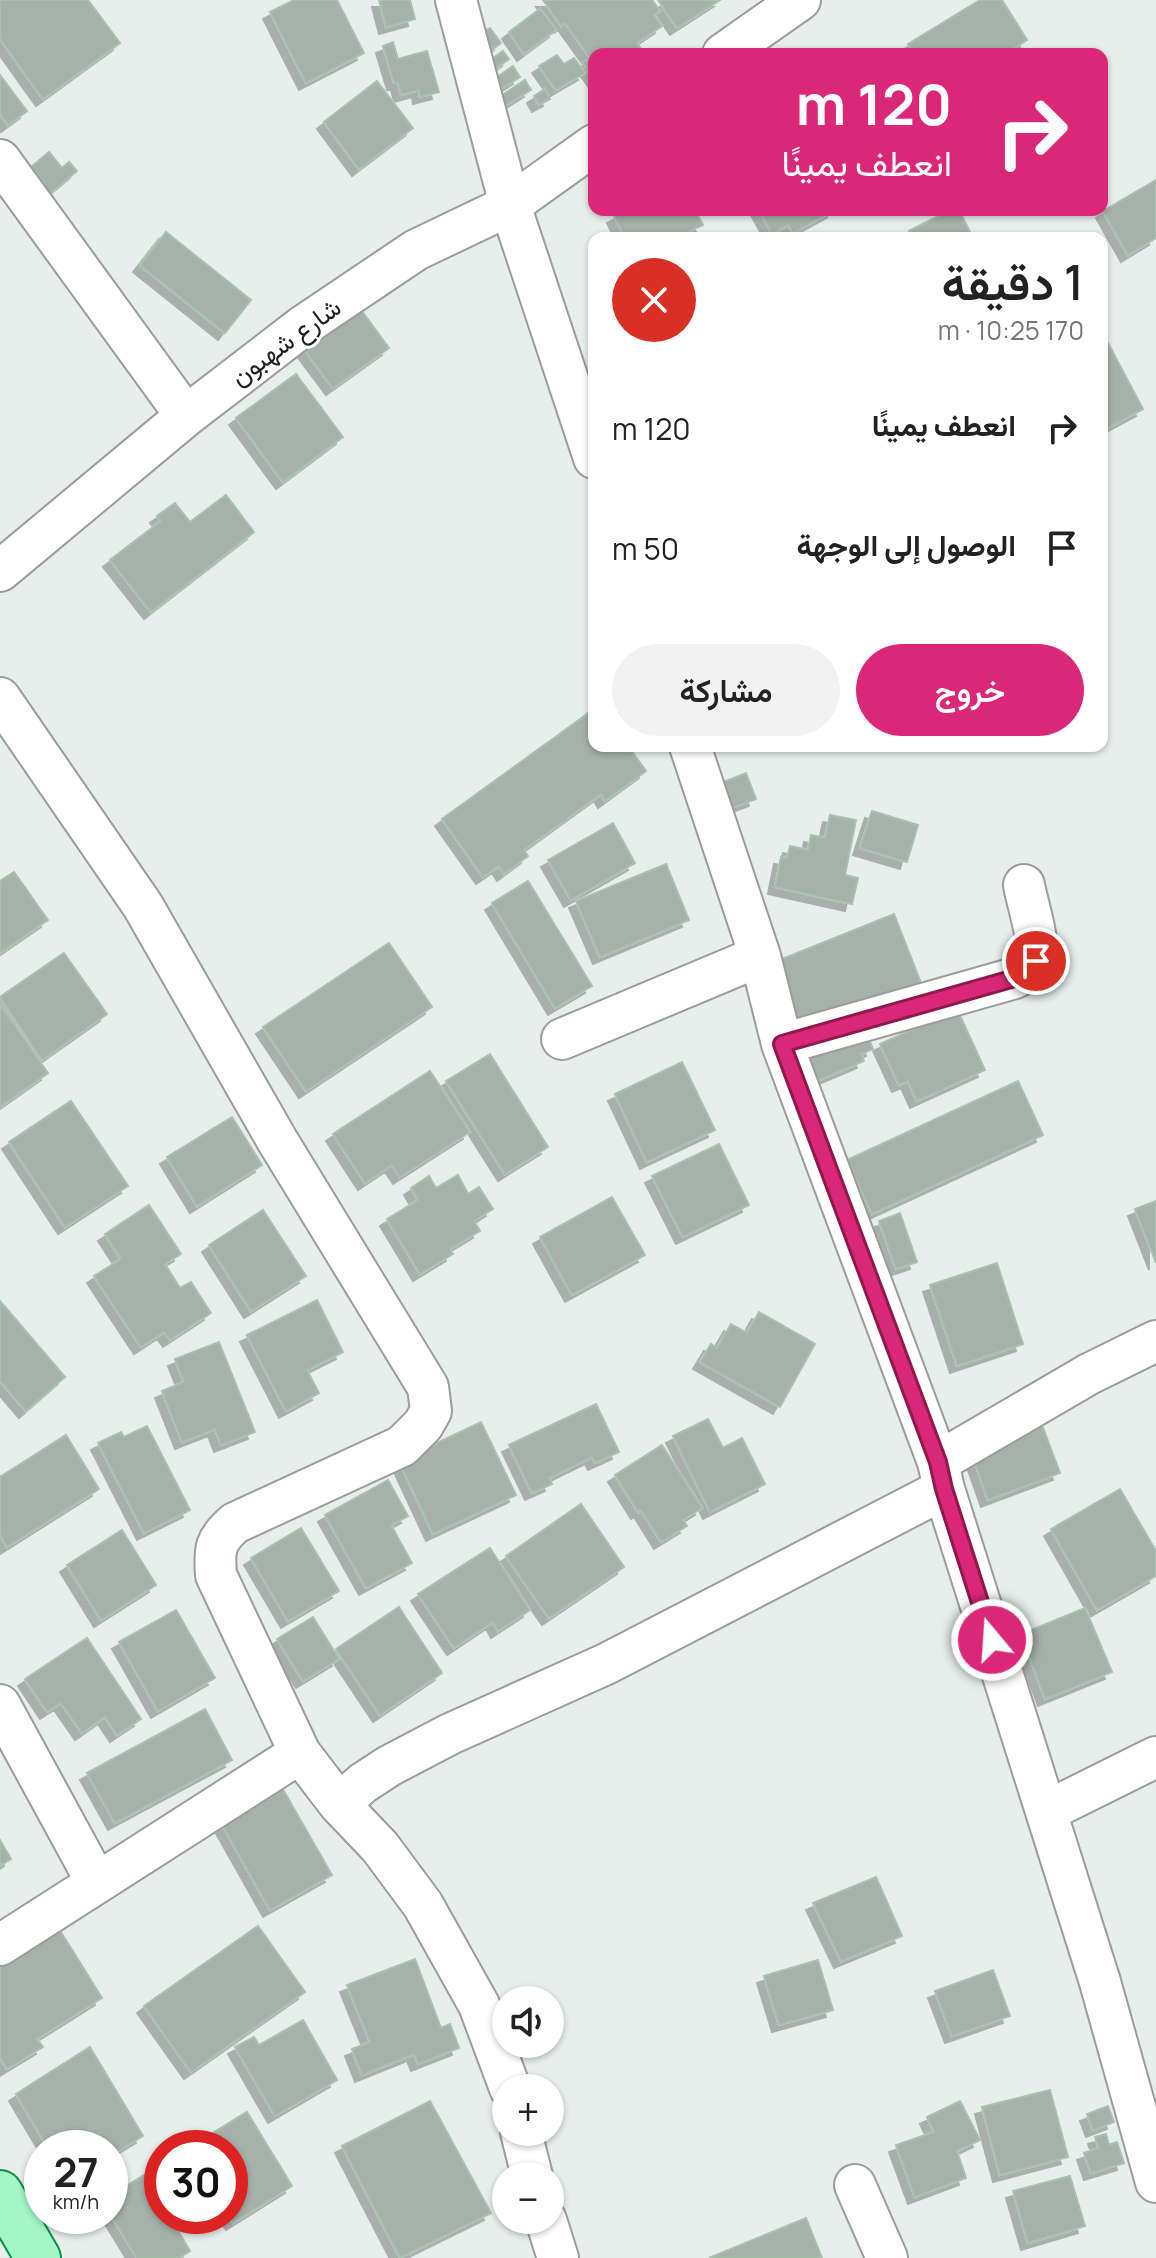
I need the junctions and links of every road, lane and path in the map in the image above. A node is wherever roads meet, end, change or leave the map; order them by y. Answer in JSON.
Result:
{"nodes":[{"id":1,"x":456,"y":0,"type":"edge"},
{"id":2,"x":800,"y":0,"type":"edge"},
{"id":3,"x":732,"y":48,"type":"edge"},
{"id":4,"x":588,"y":149,"type":"edge"},
{"id":5,"x":0,"y":160,"type":"edge"},
{"id":6,"x":510,"y":205,"type":"junction"},
{"id":7,"x":186,"y":416,"type":"junction"},
{"id":8,"x":588,"y":440,"type":"edge"},
{"id":9,"x":0,"y":571,"type":"edge"},
{"id":10,"x":0,"y":698,"type":"edge"},
{"id":11,"x":692,"y":752,"type":"edge"},
{"id":12,"x":1024,"y":885,"type":"dead end"},
{"id":13,"x":760,"y":956,"type":"junction"},
{"id":14,"x":562,"y":1039,"type":"dead end"},
{"id":15,"x":782,"y":1044,"type":"junction"},
{"id":16,"x":1156,"y":1341,"type":"edge"},
{"id":17,"x":941,"y":1476,"type":"junction"},
{"id":18,"x":0,"y":1705,"type":"edge"},
{"id":19,"x":300,"y":1753,"type":"junction"},
{"id":20,"x":1156,"y":1757,"type":"edge"},
{"id":21,"x":339,"y":1804,"type":"junction"},
{"id":22,"x":1047,"y":1811,"type":"junction"},
{"id":23,"x":97,"y":1883,"type":"junction"},
{"id":24,"x":0,"y":1945,"type":"edge"},
{"id":25,"x":505,"y":2074,"type":"edge"},
{"id":26,"x":1156,"y":2182,"type":"edge"},
{"id":27,"x":855,"y":2185,"type":"dead end"},
{"id":28,"x":0,"y":2193,"type":"edge"},
{"id":29,"x":550,"y":2234,"type":"edge"},
{"id":30,"x":38,"y":2258,"type":"edge"},
{"id":31,"x":558,"y":2258,"type":"edge"},
{"id":32,"x":887,"y":2258,"type":"edge"}],
"edges":[{"from":1,"to":6,"type":"street"},
{"from":2,"to":3,"type":"street"},
{"from":4,"to":6,"type":"street","name":"شارع شهبون"},
{"from":5,"to":7,"type":"street"},
{"from":6,"to":7,"type":"street","name":"شارع شهبون"},
{"from":6,"to":8,"type":"street"},
{"from":7,"to":9,"type":"street","name":"شارع شهبون"},
{"from":10,"to":19,"type":"street"},
{"from":11,"to":13,"type":"street"},
{"from":12,"to":15,"type":"street"},
{"from":13,"to":14,"type":"street"},
{"from":13,"to":15,"type":"street"},
{"from":15,"to":17,"type":"street"},
{"from":16,"to":17,"type":"street"},
{"from":17,"to":21,"type":"street"},
{"from":17,"to":22,"type":"street"},
{"from":18,"to":23,"type":"street"},
{"from":19,"to":21,"type":"street"},
{"from":19,"to":23,"type":"street"},
{"from":20,"to":22,"type":"street"},
{"from":21,"to":25,"type":"street"},
{"from":22,"to":26,"type":"street"},
{"from":23,"to":24,"type":"street"},
{"from":27,"to":32,"type":"street"},
{"from":28,"to":30,"type":"main road"},
{"from":29,"to":31,"type":"street"}]}
